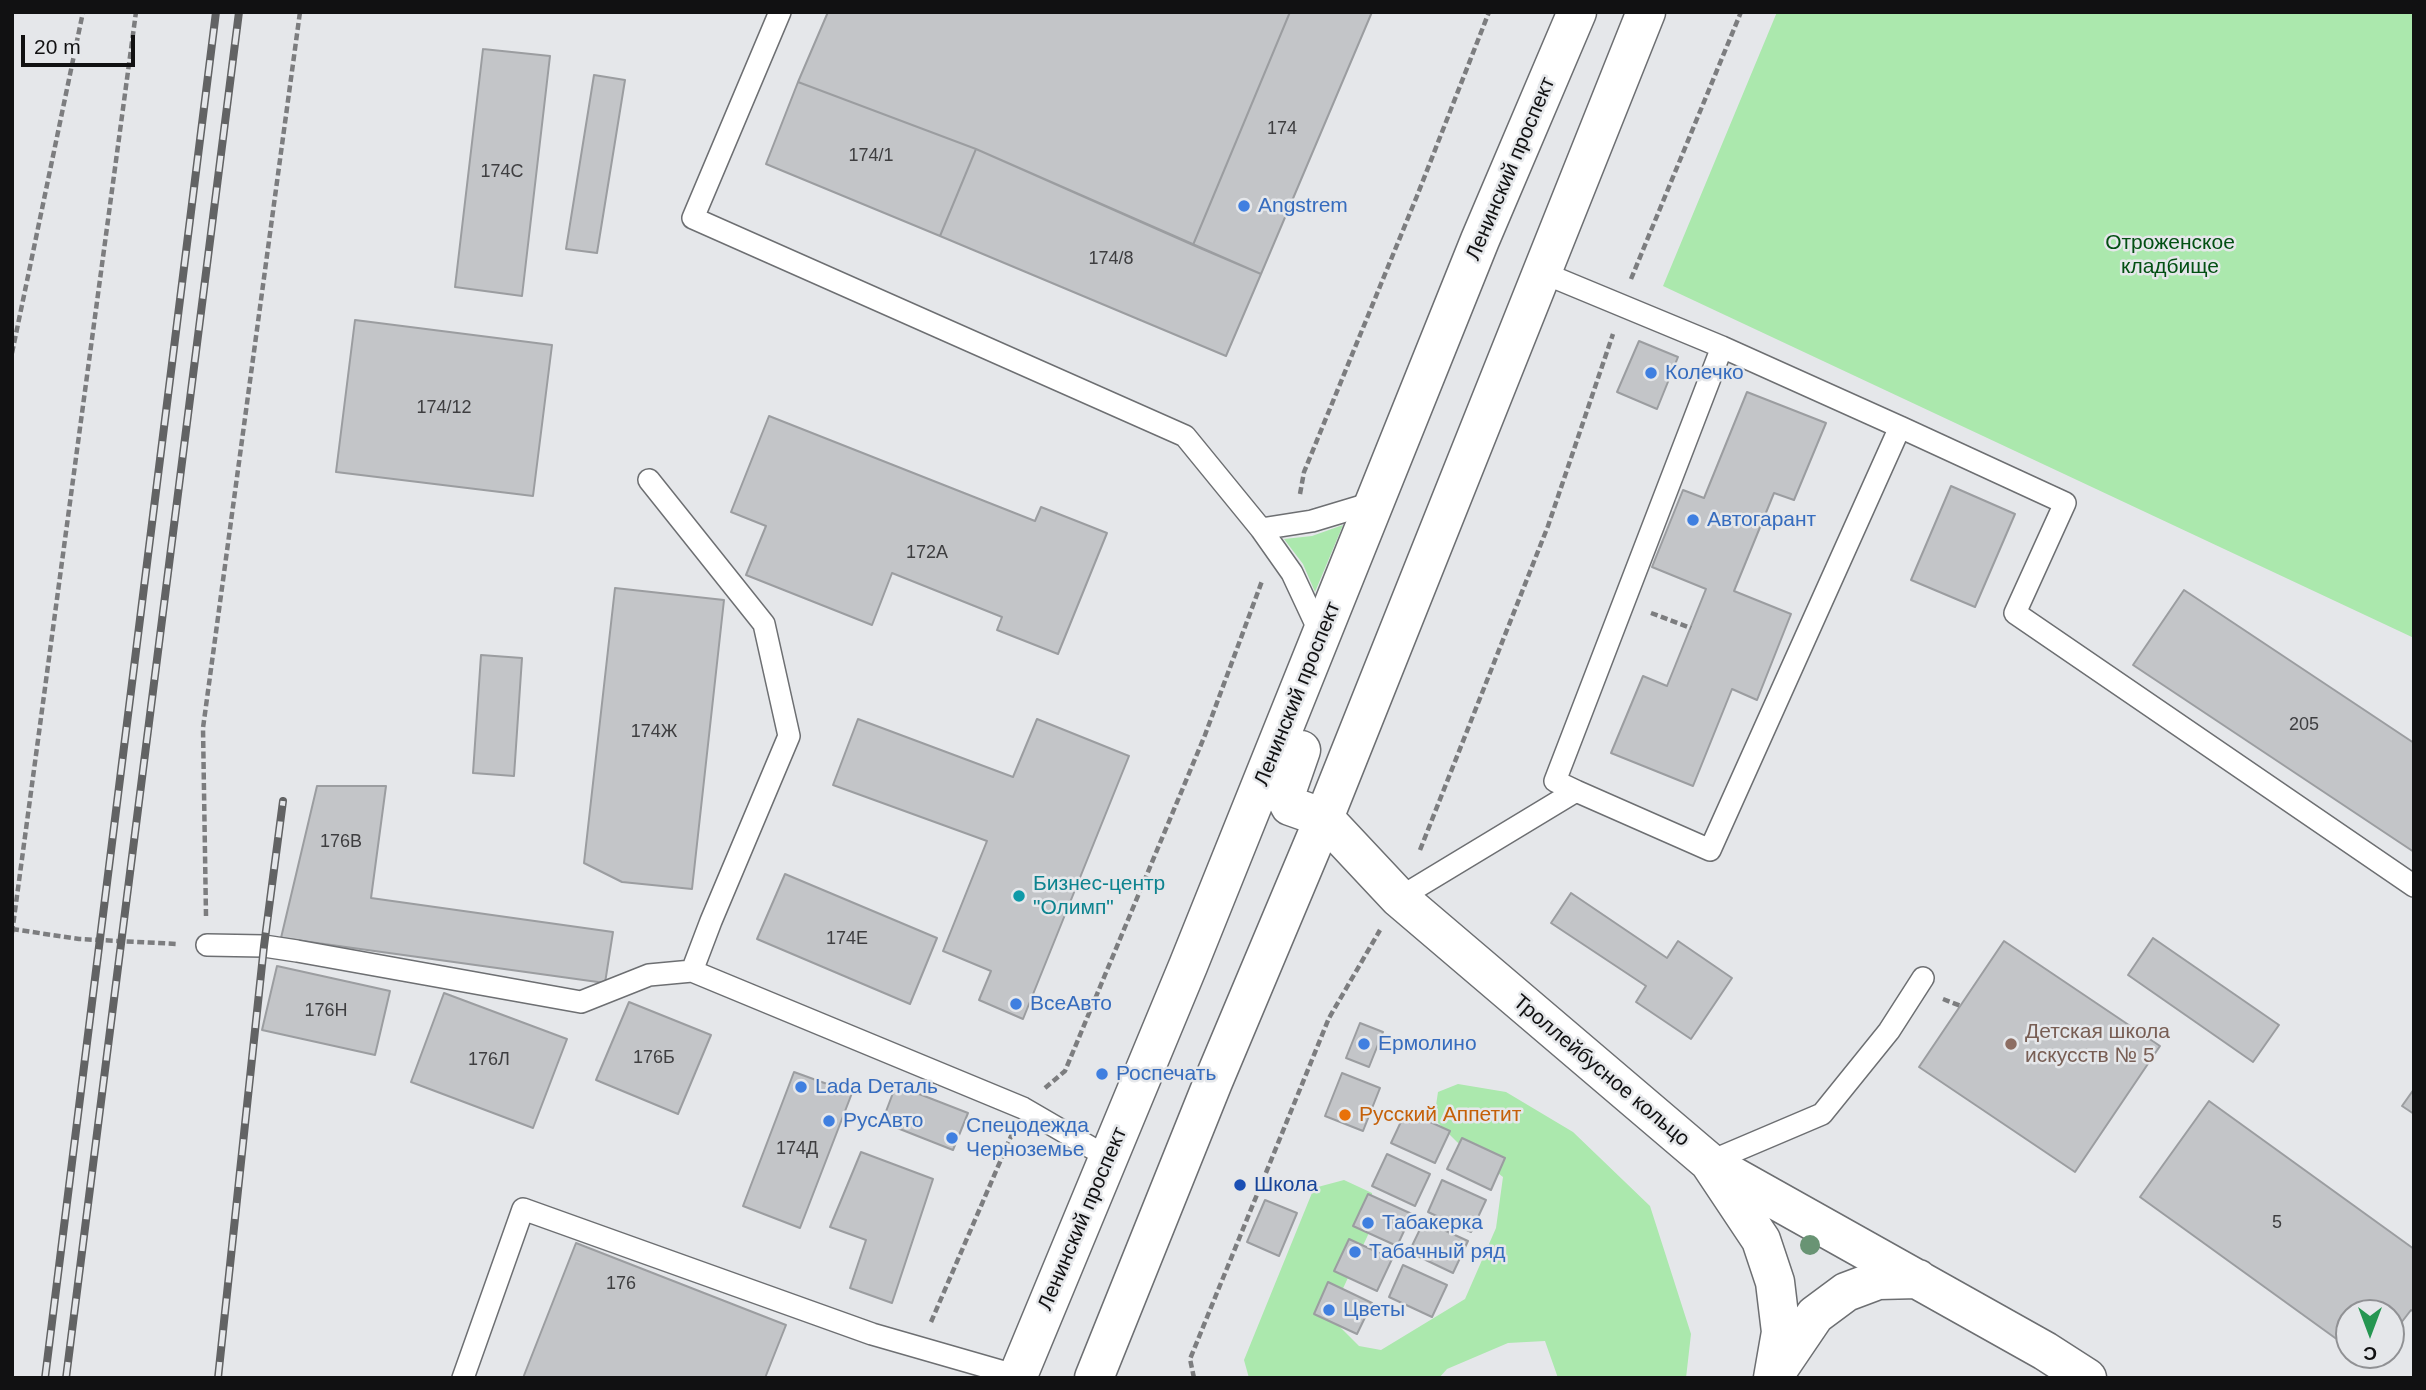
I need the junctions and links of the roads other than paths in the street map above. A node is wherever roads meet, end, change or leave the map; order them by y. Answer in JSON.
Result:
{"nodes":[{"id":1,"x":780,"y":12,"type":"edge"},
{"id":2,"x":1577,"y":12,"type":"edge"},
{"id":3,"x":1646,"y":12,"type":"edge"},
{"id":4,"x":1541,"y":272,"type":"junction"},
{"id":5,"x":1722,"y":347,"type":"junction"},
{"id":6,"x":1900,"y":426,"type":"junction"},
{"id":7,"x":649,"y":481,"type":"dead end"},
{"id":8,"x":1375,"y":502,"type":"junction"},
{"id":9,"x":1261,"y":529,"type":"junction"},
{"id":10,"x":1315,"y":651,"type":"junction"},
{"id":11,"x":1576,"y":791,"type":"junction"},
{"id":12,"x":1324,"y":818,"type":"junction"},
{"id":13,"x":2414,"y":886,"type":"edge"},
{"id":14,"x":1399,"y":898,"type":"junction"},
{"id":15,"x":207,"y":945,"type":"road end"},
{"id":16,"x":692,"y":971,"type":"junction"},
{"id":17,"x":1923,"y":978,"type":"dead end"},
{"id":18,"x":1109,"y":1158,"type":"junction"},
{"id":19,"x":1709,"y":1162,"type":"junction"},
{"id":20,"x":1918,"y":1279,"type":"junction"},
{"id":21,"x":1022,"y":1377,"type":"edge"},
{"id":22,"x":1773,"y":1377,"type":"edge"},
{"id":23,"x":463,"y":1378,"type":"edge"},
{"id":24,"x":1094,"y":1378,"type":"edge"},
{"id":25,"x":2087,"y":1378,"type":"edge"}],
"edges":[{"from":1,"to":9,"type":"lane"},
{"from":2,"to":8,"type":"main road","name":"Ленинский проспект"},
{"from":3,"to":4,"type":"main road"},
{"from":4,"to":5,"type":"lane"},
{"from":4,"to":12,"type":"main road"},
{"from":5,"to":6,"type":"lane"},
{"from":5,"to":11,"type":"lane"},
{"from":6,"to":11,"type":"lane"},
{"from":6,"to":13,"type":"lane"},
{"from":7,"to":16,"type":"lane"},
{"from":8,"to":9,"type":"lane"},
{"from":8,"to":10,"type":"main road","name":"Ленинский проспект"},
{"from":9,"to":10,"type":"lane"},
{"from":10,"to":12,"type":"main road"},
{"from":10,"to":18,"type":"main road","name":"Ленинский проспект"},
{"from":11,"to":14,"type":"lane"},
{"from":12,"to":14,"type":"main road","name":"Троллейбусное кольцо"},
{"from":12,"to":24,"type":"main road"},
{"from":14,"to":19,"type":"main road","name":"Троллейбусное кольцо"},
{"from":15,"to":16,"type":"lane"},
{"from":16,"to":18,"type":"lane"},
{"from":17,"to":19,"type":"lane"},
{"from":18,"to":21,"type":"main road","name":"Ленинский проспект"},
{"from":19,"to":20,"type":"main road"},
{"from":19,"to":22,"type":"main road","name":"Троллейбусное кольцо"},
{"from":20,"to":22,"type":"main road"},
{"from":20,"to":25,"type":"main road"},
{"from":21,"to":23,"type":"lane"}]}
